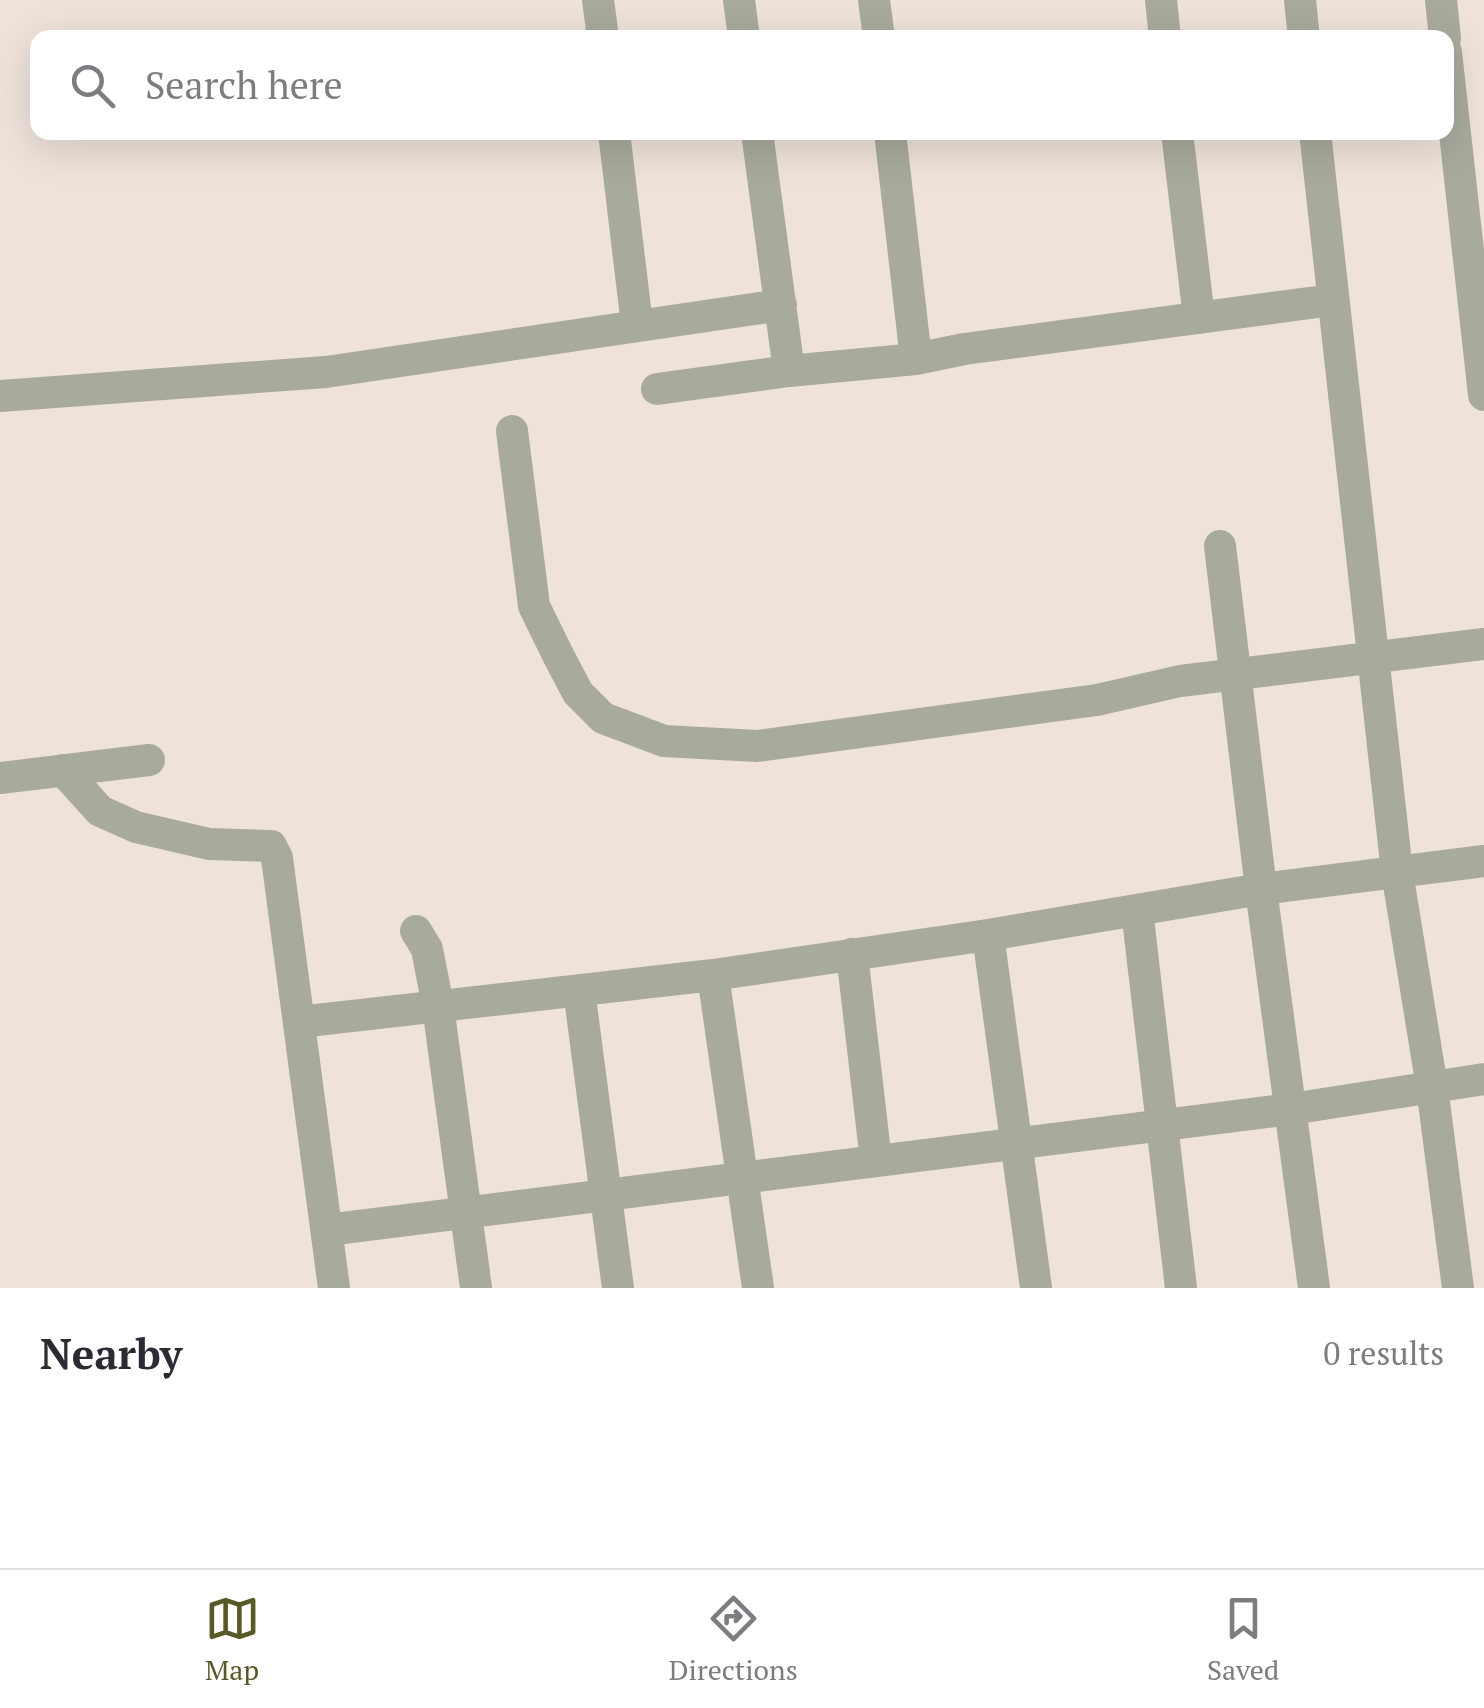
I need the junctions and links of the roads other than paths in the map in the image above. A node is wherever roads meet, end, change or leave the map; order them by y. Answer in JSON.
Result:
{"nodes":[{"id":1,"x":598,"y":0,"type":"edge"},
{"id":2,"x":738,"y":0,"type":"edge"},
{"id":3,"x":874,"y":0,"type":"edge"},
{"id":4,"x":1160,"y":0,"type":"edge"},
{"id":5,"x":1300,"y":0,"type":"edge"},
{"id":6,"x":1441,"y":0,"type":"edge"},
{"id":7,"x":602,"y":30,"type":"edge"},
{"id":8,"x":743,"y":30,"type":"edge"},
{"id":9,"x":877,"y":30,"type":"edge"},
{"id":10,"x":1164,"y":30,"type":"edge"},
{"id":11,"x":1303,"y":30,"type":"edge"},
{"id":12,"x":1444,"y":30,"type":"edge"},
{"id":13,"x":1454,"y":124,"type":"edge"},
{"id":14,"x":615,"y":140,"type":"edge"},
{"id":15,"x":758,"y":140,"type":"edge"},
{"id":16,"x":891,"y":140,"type":"edge"},
{"id":17,"x":1178,"y":140,"type":"edge"},
{"id":18,"x":1315,"y":140,"type":"edge"},
{"id":19,"x":1332,"y":300,"type":"junction"},
{"id":20,"x":780,"y":305,"type":"junction"},
{"id":21,"x":1200,"y":318,"type":"junction"},
{"id":22,"x":637,"y":325,"type":"junction"},
{"id":23,"x":916,"y":359,"type":"junction"},
{"id":24,"x":790,"y":371,"type":"junction"},
{"id":25,"x":657,"y":388,"type":"dead end"},
{"id":26,"x":1484,"y":395,"type":"edge"},
{"id":27,"x":0,"y":396,"type":"edge"},
{"id":28,"x":512,"y":432,"type":"dead end"},
{"id":29,"x":1220,"y":546,"type":"dead end"},
{"id":30,"x":1484,"y":644,"type":"edge"},
{"id":31,"x":1371,"y":658,"type":"junction"},
{"id":32,"x":1236,"y":674,"type":"junction"},
{"id":33,"x":148,"y":760,"type":"dead end"},
{"id":34,"x":64,"y":770,"type":"junction"},
{"id":35,"x":0,"y":778,"type":"edge"},
{"id":36,"x":1484,"y":861,"type":"edge"},
{"id":37,"x":1397,"y":872,"type":"junction"},
{"id":38,"x":1261,"y":888,"type":"junction"},
{"id":39,"x":1137,"y":910,"type":"junction"},
{"id":40,"x":416,"y":931,"type":"dead end"},
{"id":41,"x":988,"y":934,"type":"junction"},
{"id":42,"x":852,"y":954,"type":"junction"},
{"id":43,"x":713,"y":975,"type":"junction"},
{"id":44,"x":579,"y":990,"type":"junction"},
{"id":45,"x":438,"y":1006,"type":"junction"},
{"id":46,"x":300,"y":1022,"type":"junction"},
{"id":47,"x":1484,"y":1079,"type":"edge"},
{"id":48,"x":1432,"y":1087,"type":"junction"},
{"id":49,"x":1291,"y":1109,"type":"junction"},
{"id":50,"x":1162,"y":1123,"type":"junction"},
{"id":51,"x":1014,"y":1144,"type":"junction"},
{"id":52,"x":876,"y":1160,"type":"junction"},
{"id":53,"x":744,"y":1177,"type":"junction"},
{"id":54,"x":606,"y":1194,"type":"junction"},
{"id":55,"x":466,"y":1212,"type":"junction"},
{"id":56,"x":326,"y":1230,"type":"junction"},
{"id":57,"x":334,"y":1288,"type":"edge"},
{"id":58,"x":476,"y":1288,"type":"edge"},
{"id":59,"x":618,"y":1288,"type":"edge"},
{"id":60,"x":758,"y":1288,"type":"edge"},
{"id":61,"x":1036,"y":1288,"type":"edge"},
{"id":62,"x":1181,"y":1288,"type":"edge"},
{"id":63,"x":1314,"y":1288,"type":"edge"},
{"id":64,"x":1458,"y":1288,"type":"edge"}],
"edges":[{"from":1,"to":7,"type":"street"},
{"from":2,"to":8,"type":"street"},
{"from":3,"to":9,"type":"street"},
{"from":4,"to":10,"type":"street"},
{"from":5,"to":11,"type":"street"},
{"from":6,"to":12,"type":"street"},
{"from":13,"to":26,"type":"street"},
{"from":14,"to":22,"type":"street"},
{"from":15,"to":20,"type":"street"},
{"from":16,"to":23,"type":"street"},
{"from":17,"to":21,"type":"street"},
{"from":18,"to":19,"type":"street"},
{"from":19,"to":21,"type":"street"},
{"from":19,"to":31,"type":"street"},
{"from":20,"to":22,"type":"street"},
{"from":20,"to":24,"type":"street"},
{"from":21,"to":23,"type":"street"},
{"from":22,"to":27,"type":"street"},
{"from":23,"to":24,"type":"street"},
{"from":24,"to":25,"type":"street"},
{"from":28,"to":32,"type":"street"},
{"from":29,"to":32,"type":"street"},
{"from":30,"to":31,"type":"street"},
{"from":31,"to":32,"type":"street"},
{"from":31,"to":37,"type":"street"},
{"from":32,"to":38,"type":"street"},
{"from":33,"to":34,"type":"street"},
{"from":34,"to":35,"type":"street"},
{"from":34,"to":46,"type":"street"},
{"from":36,"to":37,"type":"street"},
{"from":37,"to":38,"type":"street"},
{"from":37,"to":48,"type":"street"},
{"from":38,"to":39,"type":"street"},
{"from":38,"to":49,"type":"street"},
{"from":39,"to":41,"type":"street"},
{"from":39,"to":50,"type":"street"},
{"from":40,"to":45,"type":"street"},
{"from":41,"to":42,"type":"street"},
{"from":41,"to":51,"type":"street"},
{"from":42,"to":43,"type":"street"},
{"from":42,"to":52,"type":"street"},
{"from":43,"to":44,"type":"street"},
{"from":43,"to":53,"type":"street"},
{"from":44,"to":45,"type":"street"},
{"from":44,"to":54,"type":"street"},
{"from":45,"to":46,"type":"street"},
{"from":45,"to":55,"type":"street"},
{"from":46,"to":56,"type":"street"},
{"from":47,"to":48,"type":"street"},
{"from":48,"to":49,"type":"street"},
{"from":48,"to":64,"type":"street"},
{"from":49,"to":50,"type":"street"},
{"from":49,"to":63,"type":"street"},
{"from":50,"to":51,"type":"street"},
{"from":50,"to":62,"type":"street"},
{"from":51,"to":52,"type":"street"},
{"from":51,"to":61,"type":"street"},
{"from":52,"to":53,"type":"street"},
{"from":53,"to":54,"type":"street"},
{"from":53,"to":60,"type":"street"},
{"from":54,"to":55,"type":"street"},
{"from":54,"to":59,"type":"street"},
{"from":55,"to":56,"type":"street"},
{"from":55,"to":58,"type":"street"},
{"from":56,"to":57,"type":"street"}]}
